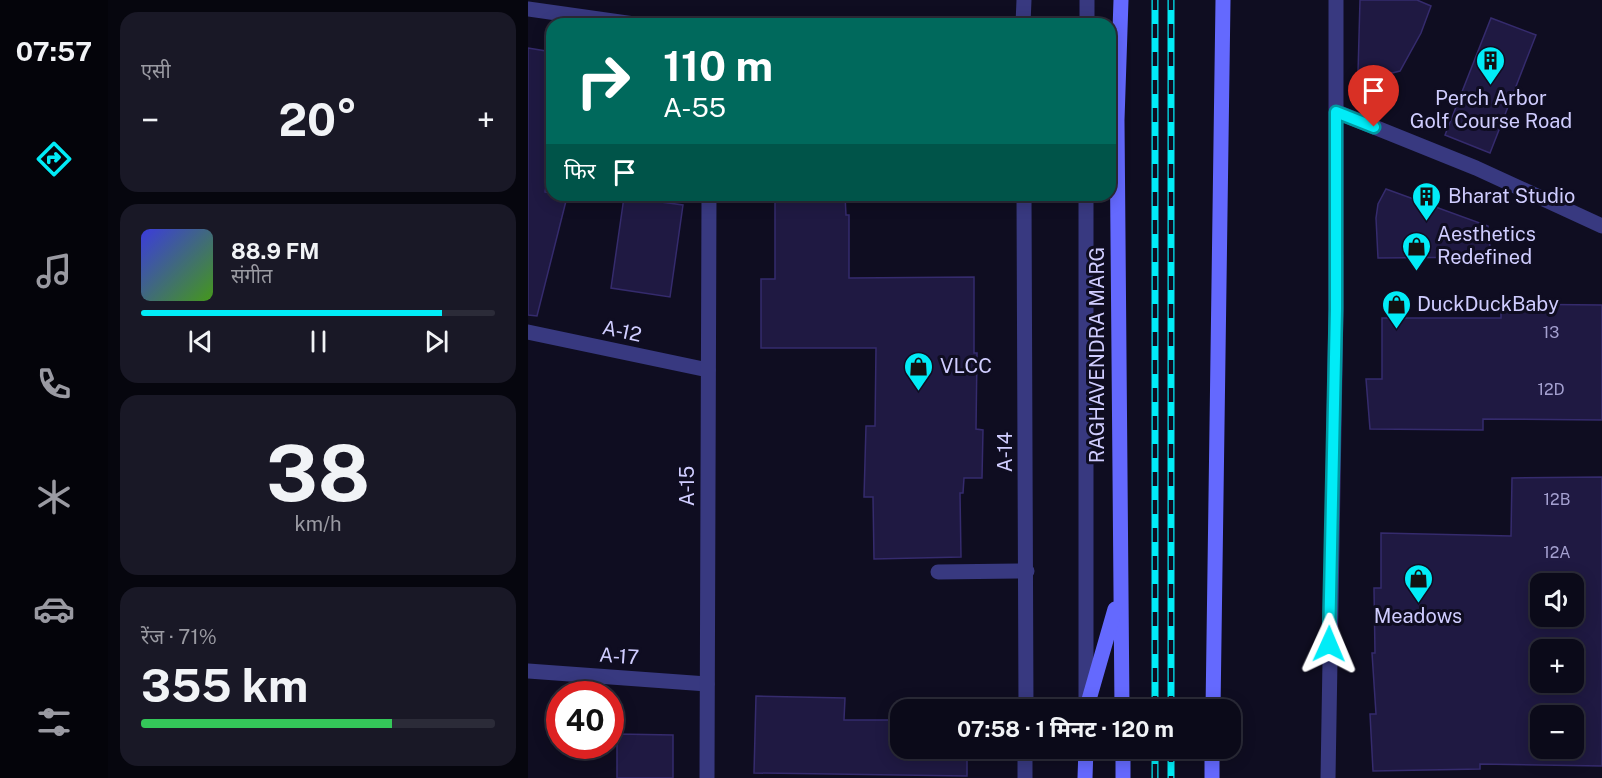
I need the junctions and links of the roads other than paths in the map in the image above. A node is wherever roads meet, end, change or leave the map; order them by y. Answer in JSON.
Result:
{"nodes":[{"id":1,"x":1024,"y":0,"type":"edge"},
{"id":2,"x":1087,"y":0,"type":"edge"},
{"id":3,"x":1121,"y":0,"type":"edge"},
{"id":4,"x":1223,"y":0,"type":"edge"},
{"id":5,"x":1336,"y":0,"type":"edge"},
{"id":6,"x":528,"y":9,"type":"edge"},
{"id":7,"x":592,"y":18,"type":"edge"},
{"id":8,"x":1023,"y":18,"type":"edge"},
{"id":9,"x":1087,"y":18,"type":"edge"},
{"id":10,"x":1336,"y":112,"type":"junction"},
{"id":11,"x":709,"y":201,"type":"edge"},
{"id":12,"x":1024,"y":201,"type":"edge"},
{"id":13,"x":1086,"y":201,"type":"edge"},
{"id":14,"x":1602,"y":226,"type":"edge"},
{"id":15,"x":528,"y":332,"type":"edge"},
{"id":16,"x":708,"y":370,"type":"junction"},
{"id":17,"x":1027,"y":571,"type":"junction"},
{"id":18,"x":938,"y":572,"type":"dead end"},
{"id":19,"x":1120,"y":594,"type":"junction"},
{"id":20,"x":528,"y":671,"type":"edge"},
{"id":21,"x":706,"y":684,"type":"junction"},
{"id":22,"x":1026,"y":699,"type":"edge"},
{"id":23,"x":1086,"y":699,"type":"edge"},
{"id":24,"x":1089,"y":699,"type":"edge"},
{"id":25,"x":1122,"y":699,"type":"edge"},
{"id":26,"x":1213,"y":699,"type":"edge"},
{"id":27,"x":1025,"y":759,"type":"edge"},
{"id":28,"x":1086,"y":759,"type":"edge"},
{"id":29,"x":1123,"y":759,"type":"edge"},
{"id":30,"x":1212,"y":759,"type":"edge"},
{"id":31,"x":707,"y":778,"type":"edge"},
{"id":32,"x":1025,"y":778,"type":"edge"},
{"id":33,"x":1085,"y":778,"type":"edge"},
{"id":34,"x":1123,"y":778,"type":"edge"},
{"id":35,"x":1212,"y":778,"type":"edge"},
{"id":36,"x":1328,"y":778,"type":"edge"}],
"edges":[{"from":1,"to":8,"type":"street"},
{"from":2,"to":9,"type":"street"},
{"from":3,"to":19,"type":"main road","name":"RAGHAVENDRA MARG"},
{"from":4,"to":26,"type":"main road"},
{"from":5,"to":10,"type":"street"},
{"from":6,"to":7,"type":"street"},
{"from":10,"to":14,"type":"street"},
{"from":10,"to":36,"type":"street"},
{"from":11,"to":16,"type":"street","name":"A-15"},
{"from":12,"to":17,"type":"street","name":"A-14"},
{"from":13,"to":23,"type":"street"},
{"from":15,"to":16,"type":"street","name":"A-12"},
{"from":16,"to":21,"type":"street","name":"A-15"},
{"from":17,"to":18,"type":"street"},
{"from":17,"to":22,"type":"street","name":"A-14"},
{"from":19,"to":24,"type":"main road"},
{"from":19,"to":25,"type":"main road","name":"RAGHAVENDRA MARG"},
{"from":20,"to":21,"type":"street","name":"A-17"},
{"from":21,"to":31,"type":"street","name":"A-15"},
{"from":27,"to":32,"type":"street"},
{"from":28,"to":33,"type":"main road"},
{"from":29,"to":34,"type":"main road"},
{"from":30,"to":35,"type":"main road"}]}
